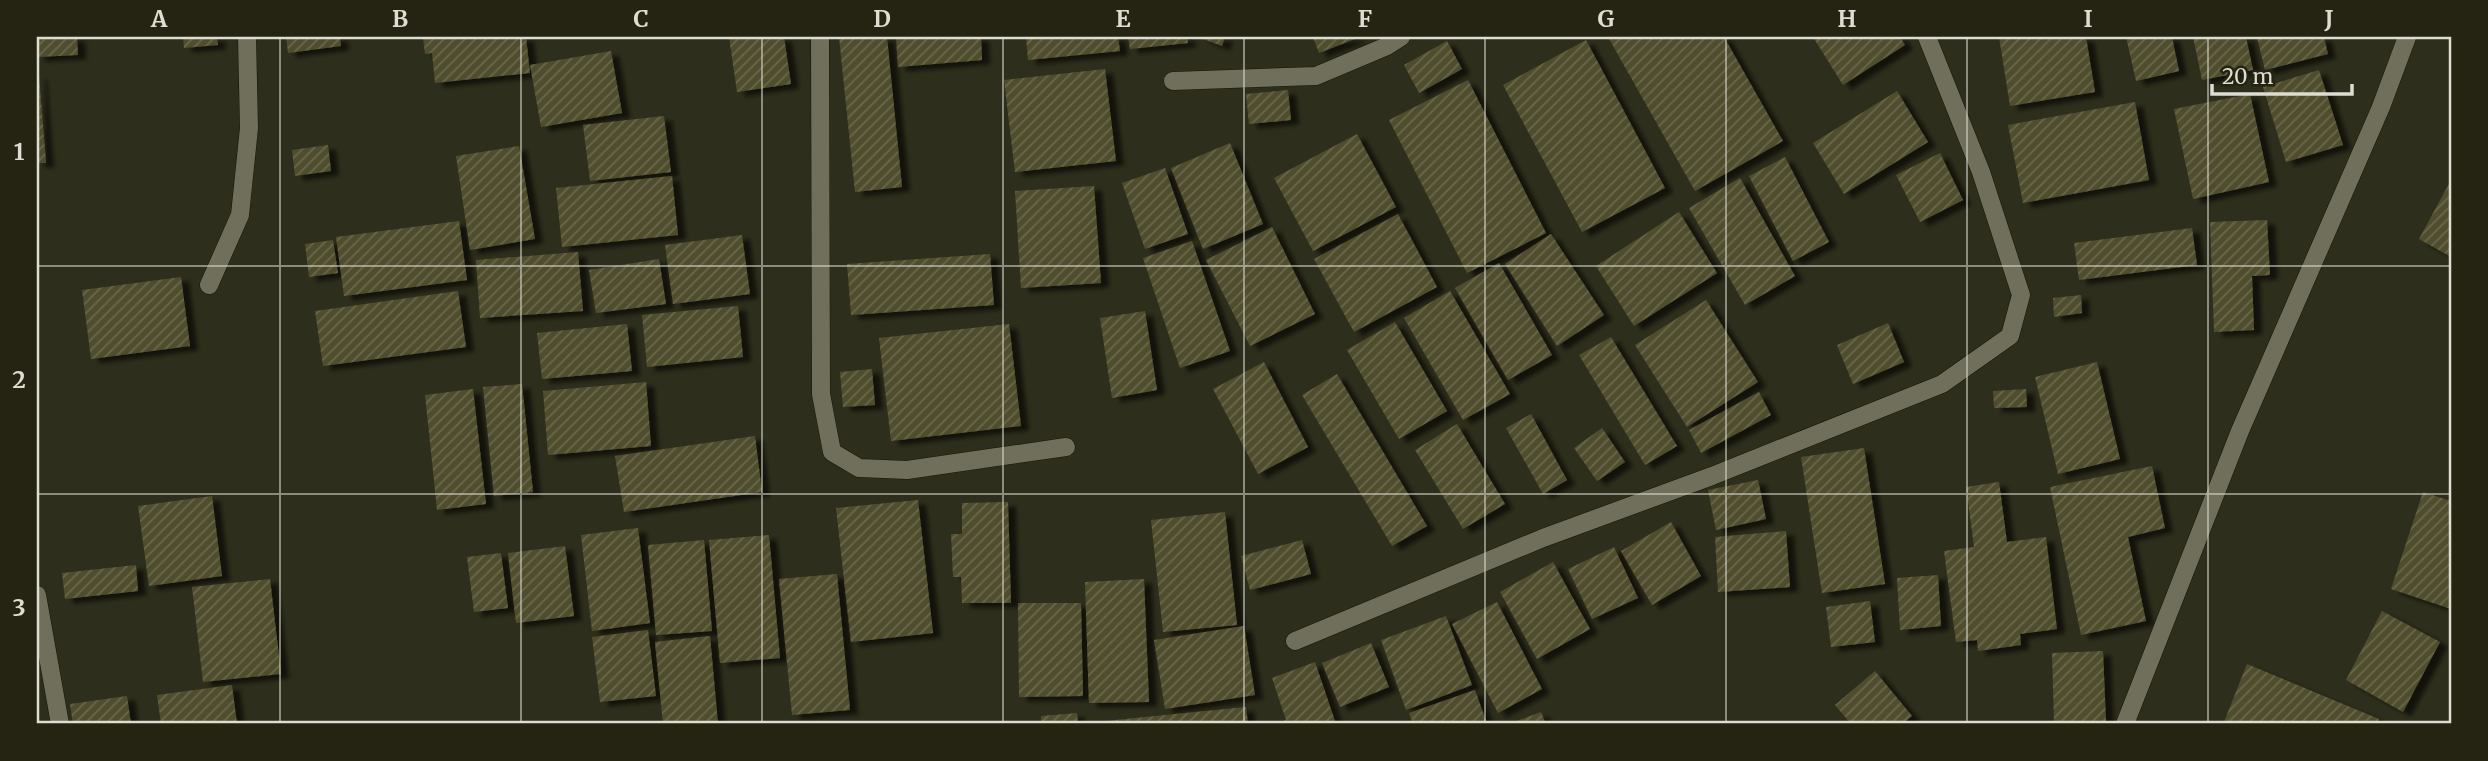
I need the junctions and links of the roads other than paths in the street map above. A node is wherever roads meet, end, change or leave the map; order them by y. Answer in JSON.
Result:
{"nodes":[{"id":1,"x":247,"y":37,"type":"edge"},
{"id":2,"x":820,"y":37,"type":"edge"},
{"id":3,"x":1401,"y":37,"type":"edge"},
{"id":4,"x":1927,"y":37,"type":"edge"},
{"id":5,"x":2407,"y":37,"type":"edge"},
{"id":6,"x":1173,"y":81,"type":"dead end"},
{"id":7,"x":209,"y":285,"type":"dead end"},
{"id":8,"x":1066,"y":447,"type":"dead end"},
{"id":9,"x":37,"y":595,"type":"edge"},
{"id":10,"x":1295,"y":640,"type":"dead end"},
{"id":11,"x":60,"y":724,"type":"edge"},
{"id":12,"x":2125,"y":724,"type":"edge"}],
"edges":[{"from":1,"to":7,"type":"street"},
{"from":2,"to":8,"type":"street"},
{"from":3,"to":6,"type":"street"},
{"from":4,"to":10,"type":"street"},
{"from":5,"to":12,"type":"street"},
{"from":9,"to":11,"type":"street"}]}
